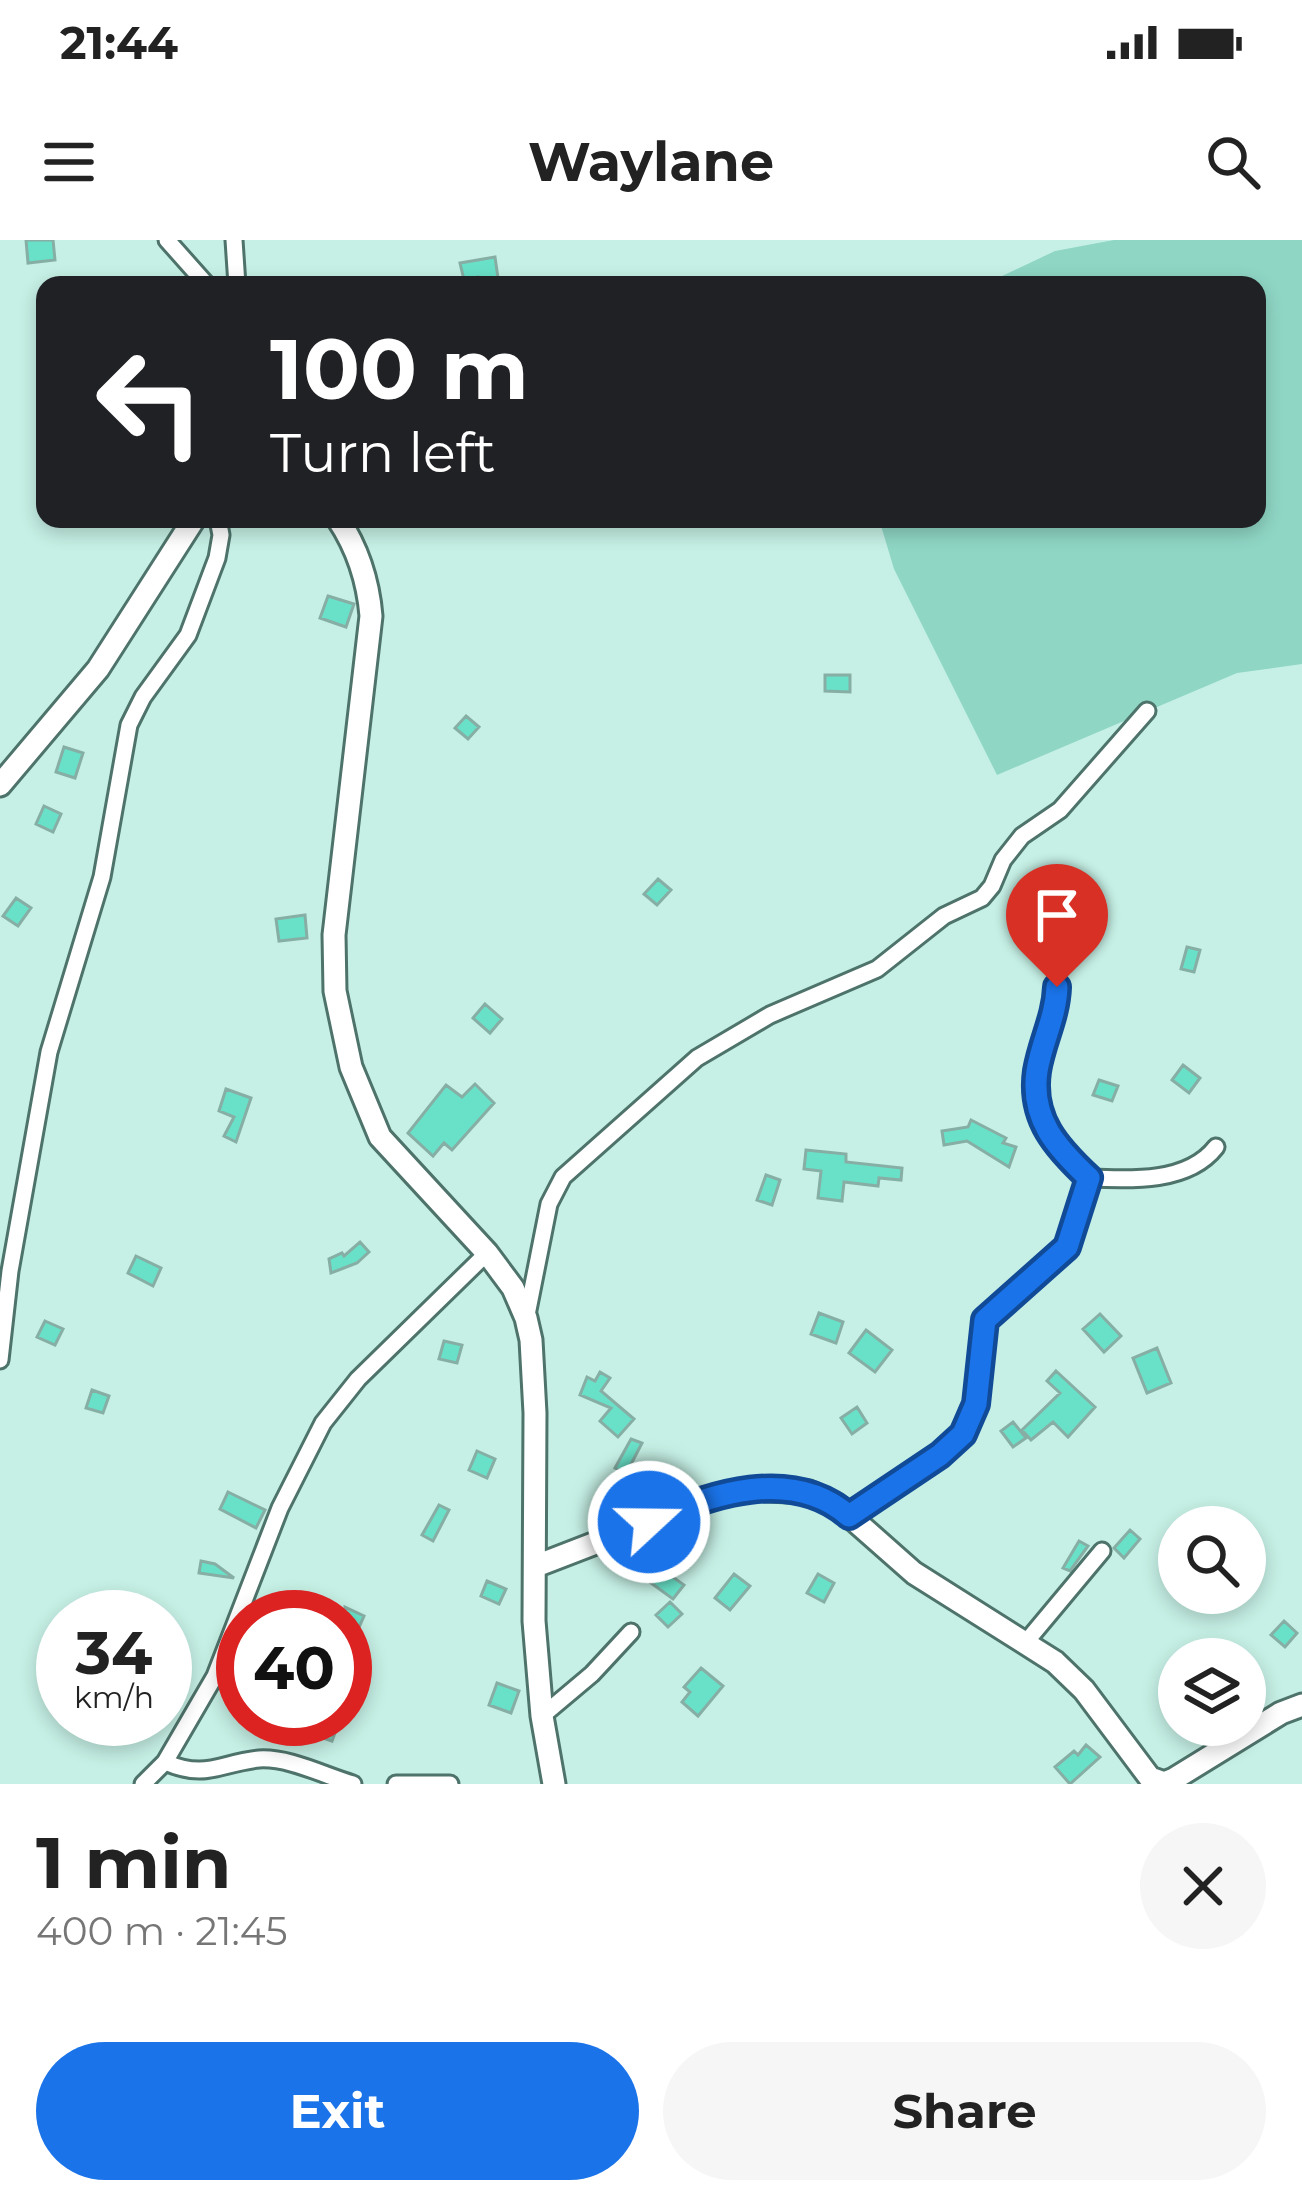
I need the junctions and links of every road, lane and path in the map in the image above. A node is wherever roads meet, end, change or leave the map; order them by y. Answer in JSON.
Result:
{"nodes":[{"id":1,"x":167,"y":240,"type":"edge"},
{"id":2,"x":234,"y":240,"type":"edge"},
{"id":3,"x":199,"y":276,"type":"edge"},
{"id":4,"x":236,"y":276,"type":"edge"},
{"id":5,"x":188,"y":528,"type":"edge"},
{"id":6,"x":220,"y":528,"type":"edge"},
{"id":7,"x":344,"y":528,"type":"edge"},
{"id":8,"x":1147,"y":711,"type":"dead end"},
{"id":9,"x":0,"y":785,"type":"edge"},
{"id":10,"x":1057,"y":987,"type":"dead end"},
{"id":11,"x":1216,"y":1147,"type":"dead end"},
{"id":12,"x":1089,"y":1178,"type":"junction"},
{"id":13,"x":487,"y":1253,"type":"junction"},
{"id":14,"x":526,"y":1318,"type":"junction"},
{"id":15,"x":0,"y":1360,"type":"edge"},
{"id":16,"x":849,"y":1516,"type":"junction"},
{"id":17,"x":1102,"y":1551,"type":"dead end"},
{"id":18,"x":536,"y":1566,"type":"junction"},
{"id":19,"x":631,"y":1632,"type":"dead end"},
{"id":20,"x":1026,"y":1642,"type":"junction"},
{"id":21,"x":1302,"y":1705,"type":"edge"},
{"id":22,"x":542,"y":1716,"type":"junction"},
{"id":23,"x":165,"y":1762,"type":"junction"},
{"id":24,"x":143,"y":1784,"type":"edge"},
{"id":25,"x":353,"y":1784,"type":"edge"},
{"id":26,"x":396,"y":1784,"type":"edge"},
{"id":27,"x":450,"y":1784,"type":"edge"},
{"id":28,"x":554,"y":1784,"type":"edge"},
{"id":29,"x":1163,"y":1784,"type":"edge"}],
"edges":[{"from":1,"to":3,"type":"street"},
{"from":2,"to":4,"type":"street"},
{"from":5,"to":9,"type":"main road"},
{"from":6,"to":15,"type":"street"},
{"from":7,"to":13,"type":"main road"},
{"from":8,"to":14,"type":"street"},
{"from":10,"to":12,"type":"street"},
{"from":11,"to":12,"type":"street"},
{"from":12,"to":16,"type":"street"},
{"from":13,"to":14,"type":"main road"},
{"from":13,"to":23,"type":"street"},
{"from":14,"to":18,"type":"main road"},
{"from":16,"to":18,"type":"main road"},
{"from":16,"to":20,"type":"main road"},
{"from":17,"to":20,"type":"street"},
{"from":18,"to":22,"type":"main road"},
{"from":19,"to":22,"type":"street"},
{"from":20,"to":29,"type":"main road"},
{"from":21,"to":29,"type":"main road"},
{"from":22,"to":28,"type":"main road"},
{"from":23,"to":24,"type":"street"},
{"from":23,"to":25,"type":"street"},
{"from":26,"to":27,"type":"street"}]}
